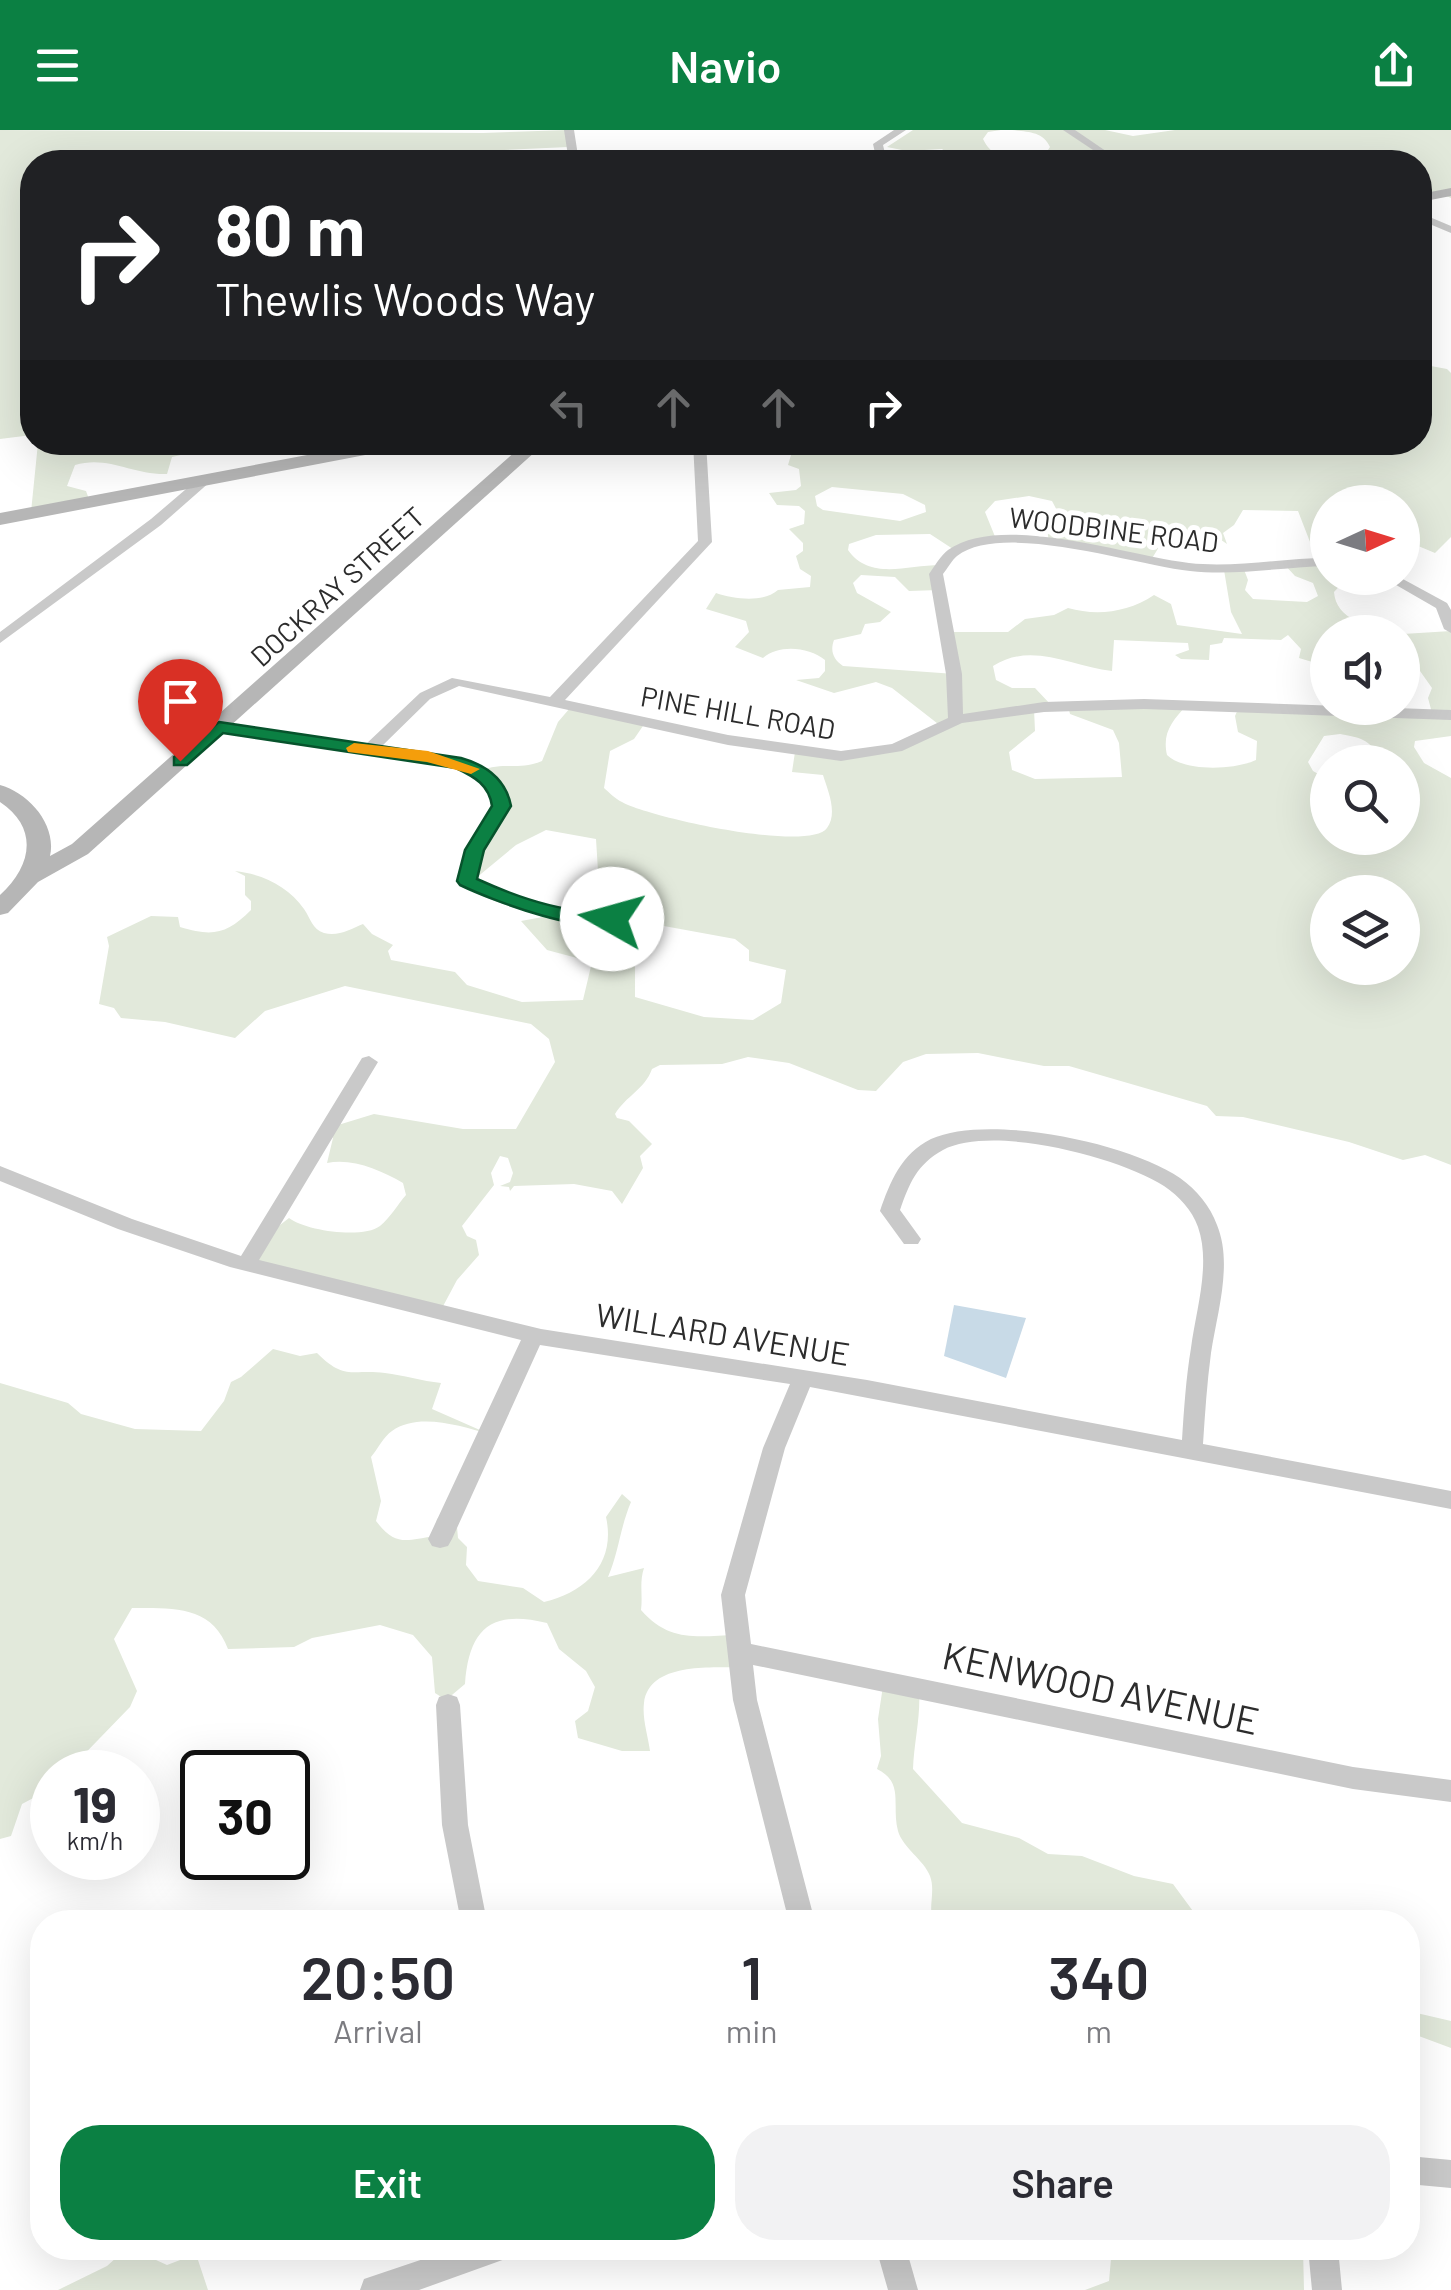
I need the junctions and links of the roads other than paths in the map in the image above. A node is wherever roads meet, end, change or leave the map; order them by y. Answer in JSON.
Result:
{"nodes":[{"id":1,"x":901,"y":130,"type":"edge"},
{"id":2,"x":1068,"y":130,"type":"edge"},
{"id":3,"x":879,"y":150,"type":"edge"},
{"id":4,"x":1099,"y":150,"type":"edge"},
{"id":5,"x":339,"y":455,"type":"edge"},
{"id":6,"x":522,"y":455,"type":"edge"},
{"id":7,"x":699,"y":455,"type":"edge"},
{"id":8,"x":204,"y":481,"type":"junction"},
{"id":9,"x":0,"y":519,"type":"edge"},
{"id":10,"x":1310,"y":563,"type":"edge"},
{"id":11,"x":1420,"y":594,"type":"edge"},
{"id":12,"x":1451,"y":629,"type":"edge"},
{"id":13,"x":0,"y":638,"type":"edge"},
{"id":14,"x":554,"y":702,"type":"junction"},
{"id":15,"x":1451,"y":716,"type":"edge"},
{"id":16,"x":956,"y":720,"type":"junction"},
{"id":17,"x":219,"y":728,"type":"junction"},
{"id":18,"x":369,"y":750,"type":"junction"},
{"id":19,"x":0,"y":792,"type":"edge"},
{"id":20,"x":29,"y":877,"type":"junction"},
{"id":21,"x":0,"y":908,"type":"edge"},
{"id":22,"x":588,"y":915,"type":"dead end"},
{"id":23,"x":369,"y":1062,"type":"dead end"},
{"id":24,"x":0,"y":1172,"type":"edge"},
{"id":25,"x":911,"y":1239,"type":"dead end"},
{"id":26,"x":246,"y":1264,"type":"junction"},
{"id":27,"x":534,"y":1334,"type":"junction"},
{"id":28,"x":802,"y":1378,"type":"junction"},
{"id":29,"x":1192,"y":1449,"type":"junction"},
{"id":30,"x":1451,"y":1500,"type":"edge"},
{"id":31,"x":440,"y":1538,"type":"dead end"},
{"id":32,"x":737,"y":1651,"type":"junction"},
{"id":33,"x":448,"y":1705,"type":"dead end"},
{"id":34,"x":1451,"y":1790,"type":"edge"},
{"id":35,"x":472,"y":1910,"type":"edge"},
{"id":36,"x":799,"y":1910,"type":"edge"},
{"id":37,"x":1420,"y":2171,"type":"edge"},
{"id":38,"x":1451,"y":2174,"type":"edge"},
{"id":39,"x":463,"y":2260,"type":"edge"},
{"id":40,"x":895,"y":2260,"type":"edge"},
{"id":41,"x":1324,"y":2260,"type":"edge"},
{"id":42,"x":375,"y":2290,"type":"edge"},
{"id":43,"x":904,"y":2290,"type":"edge"},
{"id":44,"x":1326,"y":2290,"type":"edge"}],
"edges":[{"from":1,"to":3,"type":"street"},
{"from":2,"to":4,"type":"street"},
{"from":5,"to":8,"type":"street"},
{"from":6,"to":17,"type":"street","name":"DOCKRAY STREET"},
{"from":7,"to":14,"type":"street"},
{"from":8,"to":9,"type":"street"},
{"from":8,"to":13,"type":"street"},
{"from":10,"to":16,"type":"street","name":"WOODBINE ROAD"},
{"from":11,"to":12,"type":"street"},
{"from":14,"to":16,"type":"street","name":"PINE HILL ROAD"},
{"from":14,"to":18,"type":"street","name":"PINE HILL ROAD"},
{"from":15,"to":16,"type":"street","name":"PINE HILL ROAD"},
{"from":17,"to":18,"type":"street"},
{"from":17,"to":20,"type":"street","name":"DOCKRAY STREET"},
{"from":18,"to":22,"type":"street"},
{"from":19,"to":20,"type":"street"},
{"from":20,"to":21,"type":"street","name":"DOCKRAY STREET"},
{"from":23,"to":26,"type":"street"},
{"from":24,"to":26,"type":"street","name":"WILLARD AVENUE"},
{"from":25,"to":29,"type":"street"},
{"from":26,"to":27,"type":"street","name":"WILLARD AVENUE"},
{"from":27,"to":28,"type":"street","name":"WILLARD AVENUE"},
{"from":27,"to":31,"type":"street"},
{"from":28,"to":29,"type":"street","name":"WILLARD AVENUE"},
{"from":28,"to":32,"type":"street"},
{"from":29,"to":30,"type":"street","name":"WILLARD AVENUE"},
{"from":32,"to":34,"type":"street","name":"KENWOOD AVENUE"},
{"from":32,"to":36,"type":"street"},
{"from":33,"to":35,"type":"street"},
{"from":37,"to":38,"type":"street"},
{"from":39,"to":42,"type":"street"},
{"from":40,"to":43,"type":"street"},
{"from":41,"to":44,"type":"street"}]}
